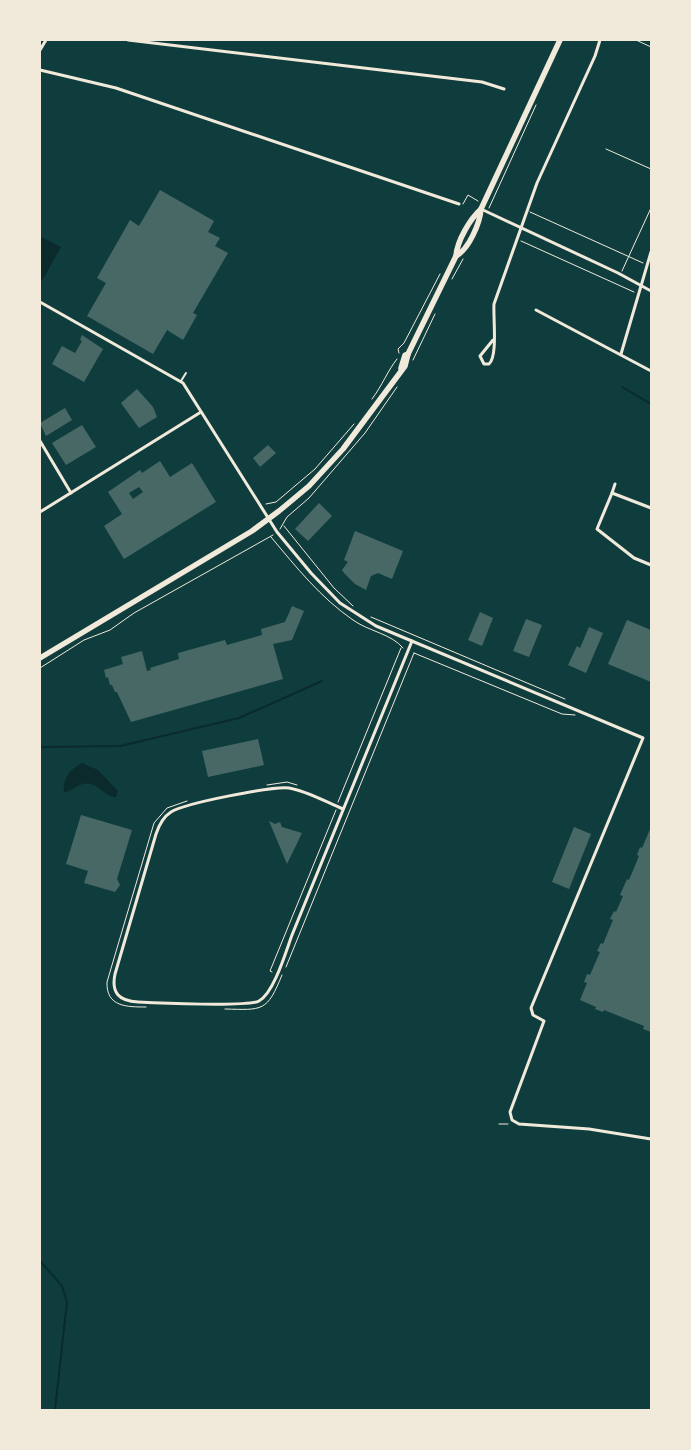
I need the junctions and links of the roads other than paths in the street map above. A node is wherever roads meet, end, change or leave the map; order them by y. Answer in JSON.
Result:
{"nodes":[{"id":1,"x":46,"y":40,"type":"edge"},
{"id":2,"x":128,"y":40,"type":"edge"},
{"id":3,"x":560,"y":40,"type":"edge"},
{"id":4,"x":600,"y":40,"type":"edge"},
{"id":5,"x":40,"y":50,"type":"edge"},
{"id":6,"x":40,"y":70,"type":"edge"},
{"id":7,"x":504,"y":89,"type":"dead end"},
{"id":8,"x":458,"y":204,"type":"road end"},
{"id":9,"x":481,"y":209,"type":"junction"},
{"id":10,"x":520,"y":228,"type":"junction"},
{"id":11,"x":651,"y":252,"type":"edge"},
{"id":12,"x":642,"y":286,"type":"junction"},
{"id":13,"x":651,"y":291,"type":"edge"},
{"id":14,"x":40,"y":302,"type":"edge"},
{"id":15,"x":536,"y":310,"type":"dead end"},
{"id":16,"x":493,"y":340,"type":"junction"},
{"id":17,"x":621,"y":354,"type":"junction"},
{"id":18,"x":651,"y":371,"type":"edge"},
{"id":19,"x":186,"y":373,"type":"dead end"},
{"id":20,"x":180,"y":381,"type":"junction"},
{"id":21,"x":201,"y":412,"type":"junction"},
{"id":22,"x":40,"y":441,"type":"edge"},
{"id":23,"x":615,"y":484,"type":"dead end"},
{"id":24,"x":71,"y":492,"type":"junction"},
{"id":25,"x":612,"y":493,"type":"junction"},
{"id":26,"x":651,"y":508,"type":"edge"},
{"id":27,"x":40,"y":512,"type":"edge"},
{"id":28,"x":269,"y":519,"type":"junction"},
{"id":29,"x":651,"y":565,"type":"edge"},
{"id":30,"x":412,"y":641,"type":"junction"},
{"id":31,"x":40,"y":658,"type":"edge"},
{"id":32,"x":343,"y":809,"type":"junction"},
{"id":33,"x":651,"y":1139,"type":"edge"}],
"edges":[{"from":1,"to":5,"type":"street"},
{"from":2,"to":7,"type":"street"},
{"from":3,"to":9,"type":"main road"},
{"from":4,"to":10,"type":"street"},
{"from":6,"to":8,"type":"street"},
{"from":9,"to":10,"type":"street"},
{"from":9,"to":28,"type":"main road"},
{"from":10,"to":12,"type":"street"},
{"from":10,"to":16,"type":"street"},
{"from":11,"to":12,"type":"street"},
{"from":12,"to":13,"type":"street"},
{"from":12,"to":17,"type":"street"},
{"from":14,"to":20,"type":"street"},
{"from":15,"to":17,"type":"street"},
{"from":16,"to":16,"type":"street"},
{"from":17,"to":18,"type":"street"},
{"from":19,"to":20,"type":"lane"},
{"from":20,"to":21,"type":"street"},
{"from":21,"to":24,"type":"street"},
{"from":21,"to":28,"type":"street"},
{"from":22,"to":24,"type":"street"},
{"from":23,"to":25,"type":"street"},
{"from":24,"to":27,"type":"street"},
{"from":25,"to":26,"type":"street"},
{"from":25,"to":29,"type":"street"},
{"from":28,"to":30,"type":"street"},
{"from":28,"to":31,"type":"main road"},
{"from":30,"to":32,"type":"street"},
{"from":30,"to":33,"type":"street"},
{"from":32,"to":32,"type":"street"}]}
